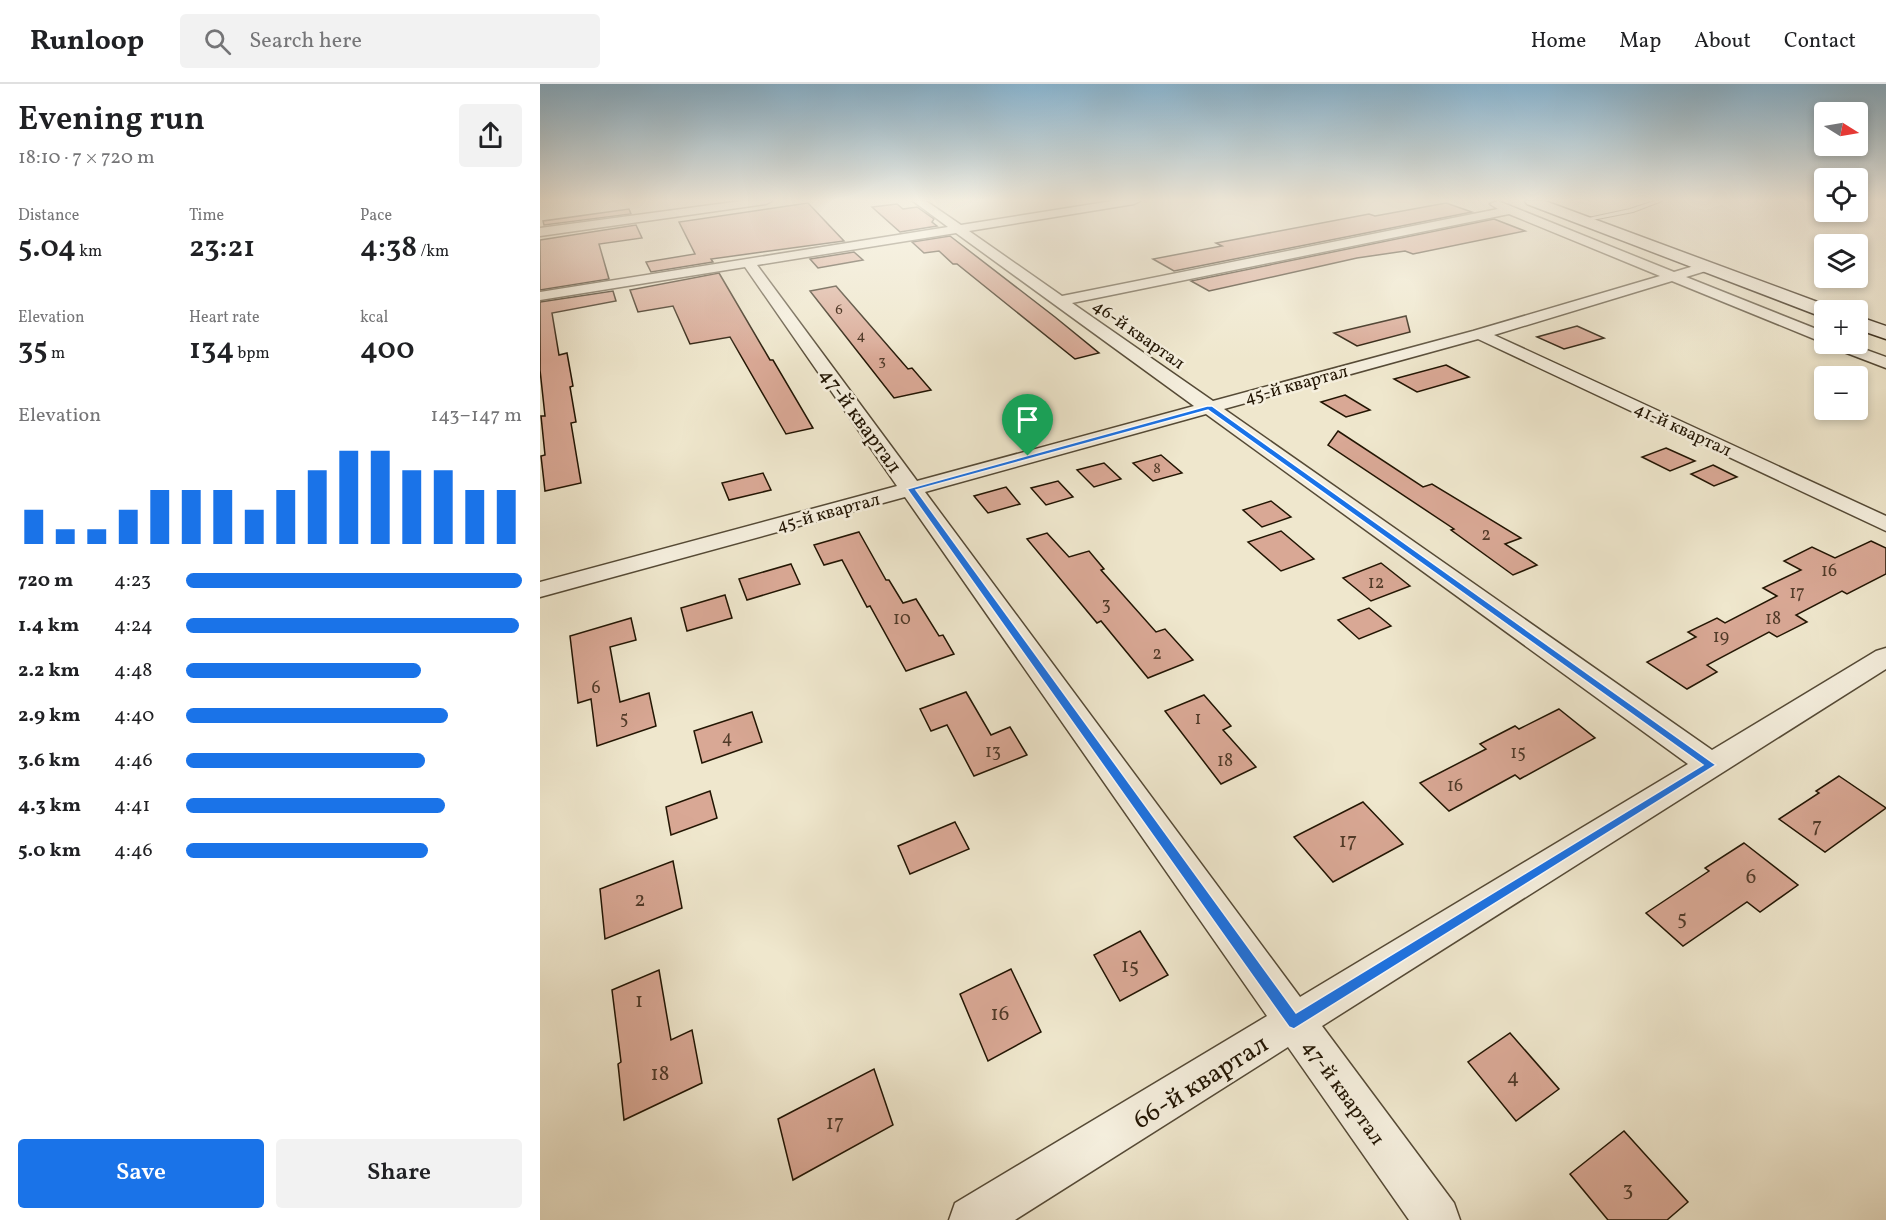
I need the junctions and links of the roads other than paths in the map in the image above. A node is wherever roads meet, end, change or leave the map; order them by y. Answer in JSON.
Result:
{"nodes":[{"id":1,"x":799,"y":254,"type":"edge"},
{"id":2,"x":993,"y":254,"type":"edge"},
{"id":3,"x":1292,"y":254,"type":"edge"},
{"id":4,"x":1616,"y":254,"type":"edge"},
{"id":5,"x":1670,"y":254,"type":"edge"},
{"id":6,"x":748,"y":262,"type":"junction"},
{"id":7,"x":1704,"y":267,"type":"junction"},
{"id":8,"x":1672,"y":277,"type":"junction"},
{"id":9,"x":540,"y":296,"type":"edge"},
{"id":10,"x":1059,"y":301,"type":"junction"},
{"id":11,"x":1814,"y":306,"type":"edge"},
{"id":12,"x":1868,"y":326,"type":"edge"},
{"id":13,"x":1886,"y":333,"type":"edge"},
{"id":14,"x":1479,"y":334,"type":"junction"},
{"id":15,"x":1814,"y":334,"type":"edge"},
{"id":16,"x":1863,"y":354,"type":"edge"},
{"id":17,"x":1886,"y":363,"type":"edge"},
{"id":18,"x":1209,"y":408,"type":"junction"},
{"id":19,"x":911,"y":489,"type":"junction"},
{"id":20,"x":1886,"y":524,"type":"edge"},
{"id":21,"x":540,"y":590,"type":"edge"},
{"id":22,"x":1886,"y":657,"type":"edge"},
{"id":23,"x":1711,"y":765,"type":"junction"},
{"id":24,"x":1294,"y":1022,"type":"junction"},
{"id":25,"x":972,"y":1220,"type":"edge"},
{"id":26,"x":1437,"y":1220,"type":"edge"}],
"edges":[{"from":1,"to":6,"type":"street"},
{"from":2,"to":10,"type":"street","name":"46-й квартал"},
{"from":3,"to":10,"type":"street"},
{"from":4,"to":8,"type":"street"},
{"from":5,"to":7,"type":"street"},
{"from":6,"to":9,"type":"street"},
{"from":6,"to":19,"type":"street","name":"47-й квартал"},
{"from":7,"to":8,"type":"street","name":"45-й квартал"},
{"from":7,"to":11,"type":"street"},
{"from":8,"to":14,"type":"street","name":"45-й квартал"},
{"from":8,"to":15,"type":"street"},
{"from":10,"to":18,"type":"street","name":"46-й квартал"},
{"from":12,"to":13,"type":"street"},
{"from":14,"to":18,"type":"street","name":"45-й квартал"},
{"from":14,"to":20,"type":"street","name":"41-й квартал"},
{"from":16,"to":17,"type":"street"},
{"from":18,"to":19,"type":"street","name":"45-й квартал"},
{"from":18,"to":23,"type":"street","name":"46-й квартал"},
{"from":19,"to":21,"type":"street","name":"45-й квартал"},
{"from":19,"to":24,"type":"street","name":"47-й квартал"},
{"from":22,"to":23,"type":"street","name":"66-й квартал"},
{"from":23,"to":24,"type":"street","name":"66-й квартал"},
{"from":24,"to":25,"type":"street","name":"66-й квартал"},
{"from":24,"to":26,"type":"street","name":"47-й квартал"}]}
